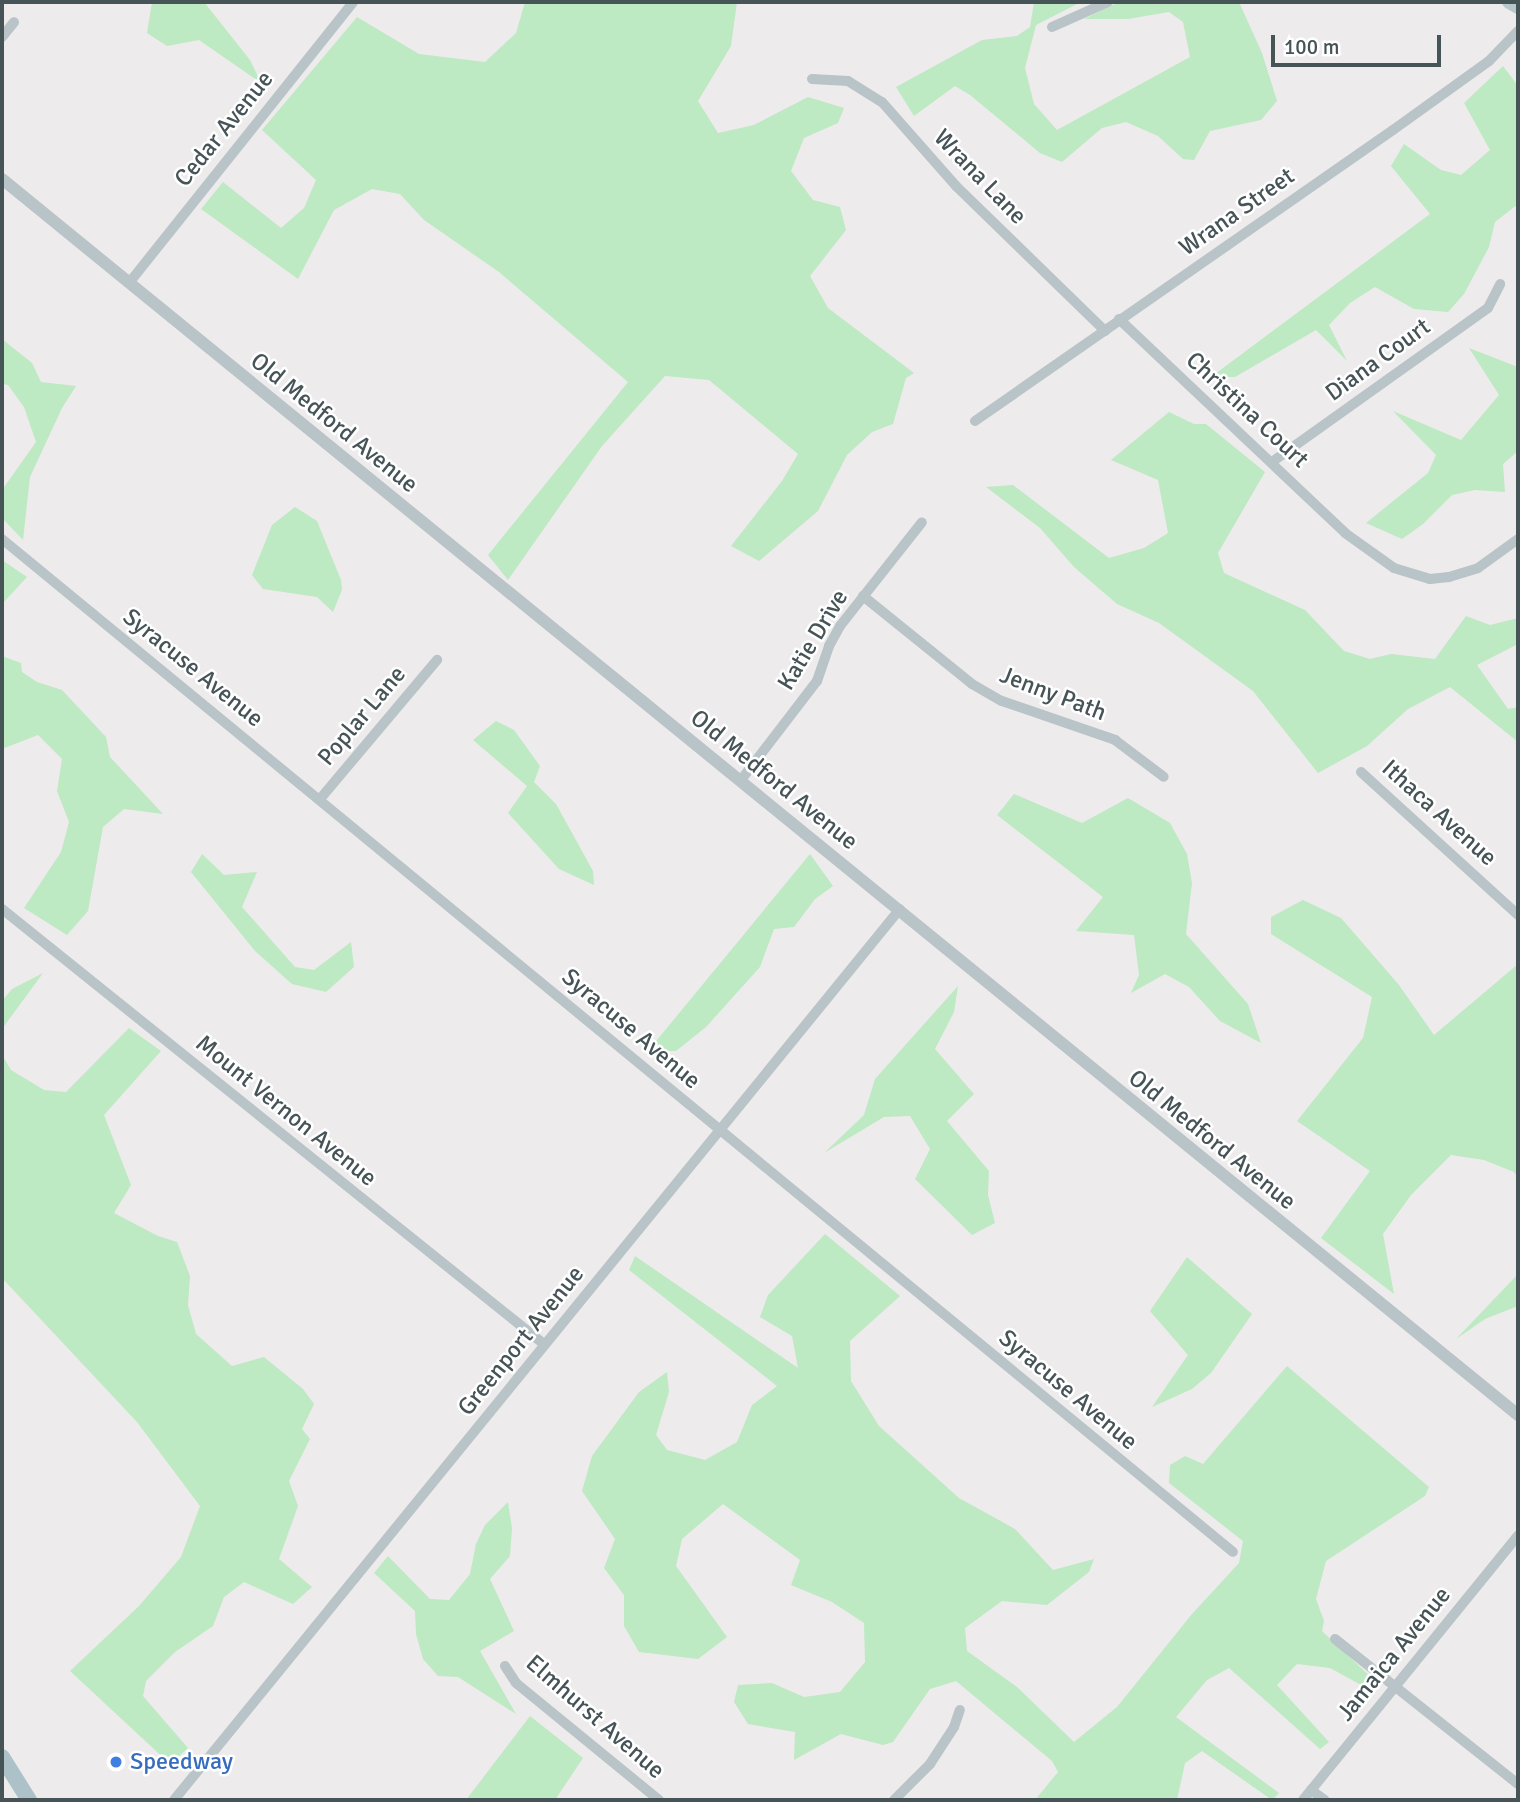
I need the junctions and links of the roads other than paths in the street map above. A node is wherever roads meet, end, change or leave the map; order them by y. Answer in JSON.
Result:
{"nodes":[{"id":1,"x":353,"y":2,"type":"edge"},
{"id":2,"x":1108,"y":2,"type":"edge"},
{"id":3,"x":1509,"y":2,"type":"edge"},
{"id":4,"x":1518,"y":7,"type":"edge"},
{"id":5,"x":14,"y":22,"type":"dead end"},
{"id":6,"x":1052,"y":27,"type":"dead end"},
{"id":7,"x":1518,"y":31,"type":"edge"},
{"id":8,"x":2,"y":37,"type":"edge"},
{"id":9,"x":812,"y":79,"type":"dead end"},
{"id":10,"x":2,"y":179,"type":"edge"},
{"id":11,"x":129,"y":283,"type":"junction"},
{"id":12,"x":1500,"y":284,"type":"dead end"},
{"id":13,"x":1119,"y":319,"type":"junction"},
{"id":14,"x":1105,"y":331,"type":"junction"},
{"id":15,"x":975,"y":421,"type":"dead end"},
{"id":16,"x":1272,"y":462,"type":"junction"},
{"id":17,"x":922,"y":522,"type":"dead end"},
{"id":18,"x":2,"y":539,"type":"edge"},
{"id":19,"x":1518,"y":539,"type":"edge"},
{"id":20,"x":863,"y":596,"type":"junction"},
{"id":21,"x":437,"y":660,"type":"dead end"},
{"id":22,"x":1362,"y":772,"type":"dead end"},
{"id":23,"x":1164,"y":777,"type":"dead end"},
{"id":24,"x":741,"y":780,"type":"junction"},
{"id":25,"x":320,"y":799,"type":"junction"},
{"id":26,"x":2,"y":909,"type":"edge"},
{"id":27,"x":900,"y":909,"type":"junction"},
{"id":28,"x":1518,"y":915,"type":"edge"},
{"id":29,"x":720,"y":1130,"type":"junction"},
{"id":30,"x":545,"y":1345,"type":"junction"},
{"id":31,"x":1518,"y":1415,"type":"edge"},
{"id":32,"x":1518,"y":1535,"type":"edge"},
{"id":33,"x":1233,"y":1552,"type":"dead end"},
{"id":34,"x":1335,"y":1639,"type":"dead end"},
{"id":35,"x":505,"y":1666,"type":"dead end"},
{"id":36,"x":1396,"y":1685,"type":"junction"},
{"id":37,"x":960,"y":1710,"type":"dead end"},
{"id":38,"x":2,"y":1757,"type":"edge"},
{"id":39,"x":1518,"y":1784,"type":"edge"},
{"id":40,"x":1311,"y":1790,"type":"junction"},
{"id":41,"x":29,"y":1800,"type":"edge"},
{"id":42,"x":174,"y":1800,"type":"edge"},
{"id":43,"x":659,"y":1800,"type":"edge"},
{"id":44,"x":894,"y":1800,"type":"edge"},
{"id":45,"x":1303,"y":1800,"type":"edge"},
{"id":46,"x":1325,"y":1800,"type":"edge"}],
"edges":[{"from":1,"to":11,"type":"street","name":"Cedar Avenue"},
{"from":2,"to":6,"type":"street"},
{"from":3,"to":4,"type":"main road"},
{"from":5,"to":8,"type":"street"},
{"from":7,"to":13,"type":"street","name":"Wrana Street"},
{"from":9,"to":14,"type":"street","name":"Wrana Lane"},
{"from":10,"to":11,"type":"street","name":"Old Medford Avenue"},
{"from":11,"to":24,"type":"street","name":"Old Medford Avenue"},
{"from":12,"to":16,"type":"street","name":"Diana Court"},
{"from":13,"to":14,"type":"street","name":"Wrana Street"},
{"from":13,"to":16,"type":"street","name":"Christina Court"},
{"from":14,"to":15,"type":"street","name":"Wrana Street"},
{"from":16,"to":19,"type":"street","name":"Christina Court"},
{"from":17,"to":20,"type":"street","name":"Katie Drive"},
{"from":18,"to":25,"type":"street","name":"Syracuse Avenue"},
{"from":20,"to":23,"type":"street","name":"Jenny Path"},
{"from":20,"to":24,"type":"street","name":"Katie Drive"},
{"from":21,"to":25,"type":"street","name":"Poplar Lane"},
{"from":22,"to":28,"type":"street","name":"Ithaca Avenue"},
{"from":24,"to":27,"type":"street","name":"Old Medford Avenue"},
{"from":25,"to":29,"type":"street","name":"Syracuse Avenue"},
{"from":26,"to":30,"type":"street","name":"Mount Vernon Avenue"},
{"from":27,"to":29,"type":"street","name":"Greenport Avenue"},
{"from":27,"to":31,"type":"street","name":"Old Medford Avenue"},
{"from":29,"to":30,"type":"street","name":"Greenport Avenue"},
{"from":29,"to":33,"type":"street","name":"Syracuse Avenue"},
{"from":30,"to":42,"type":"street","name":"Greenport Avenue"},
{"from":32,"to":36,"type":"street","name":"Jamaica Avenue"},
{"from":34,"to":36,"type":"street"},
{"from":35,"to":43,"type":"street","name":"Elmhurst Avenue"},
{"from":36,"to":39,"type":"street"},
{"from":36,"to":40,"type":"street","name":"Jamaica Avenue"},
{"from":37,"to":44,"type":"street"},
{"from":38,"to":41,"type":"main road"},
{"from":40,"to":45,"type":"street","name":"Jamaica Avenue"},
{"from":40,"to":46,"type":"street"}]}
